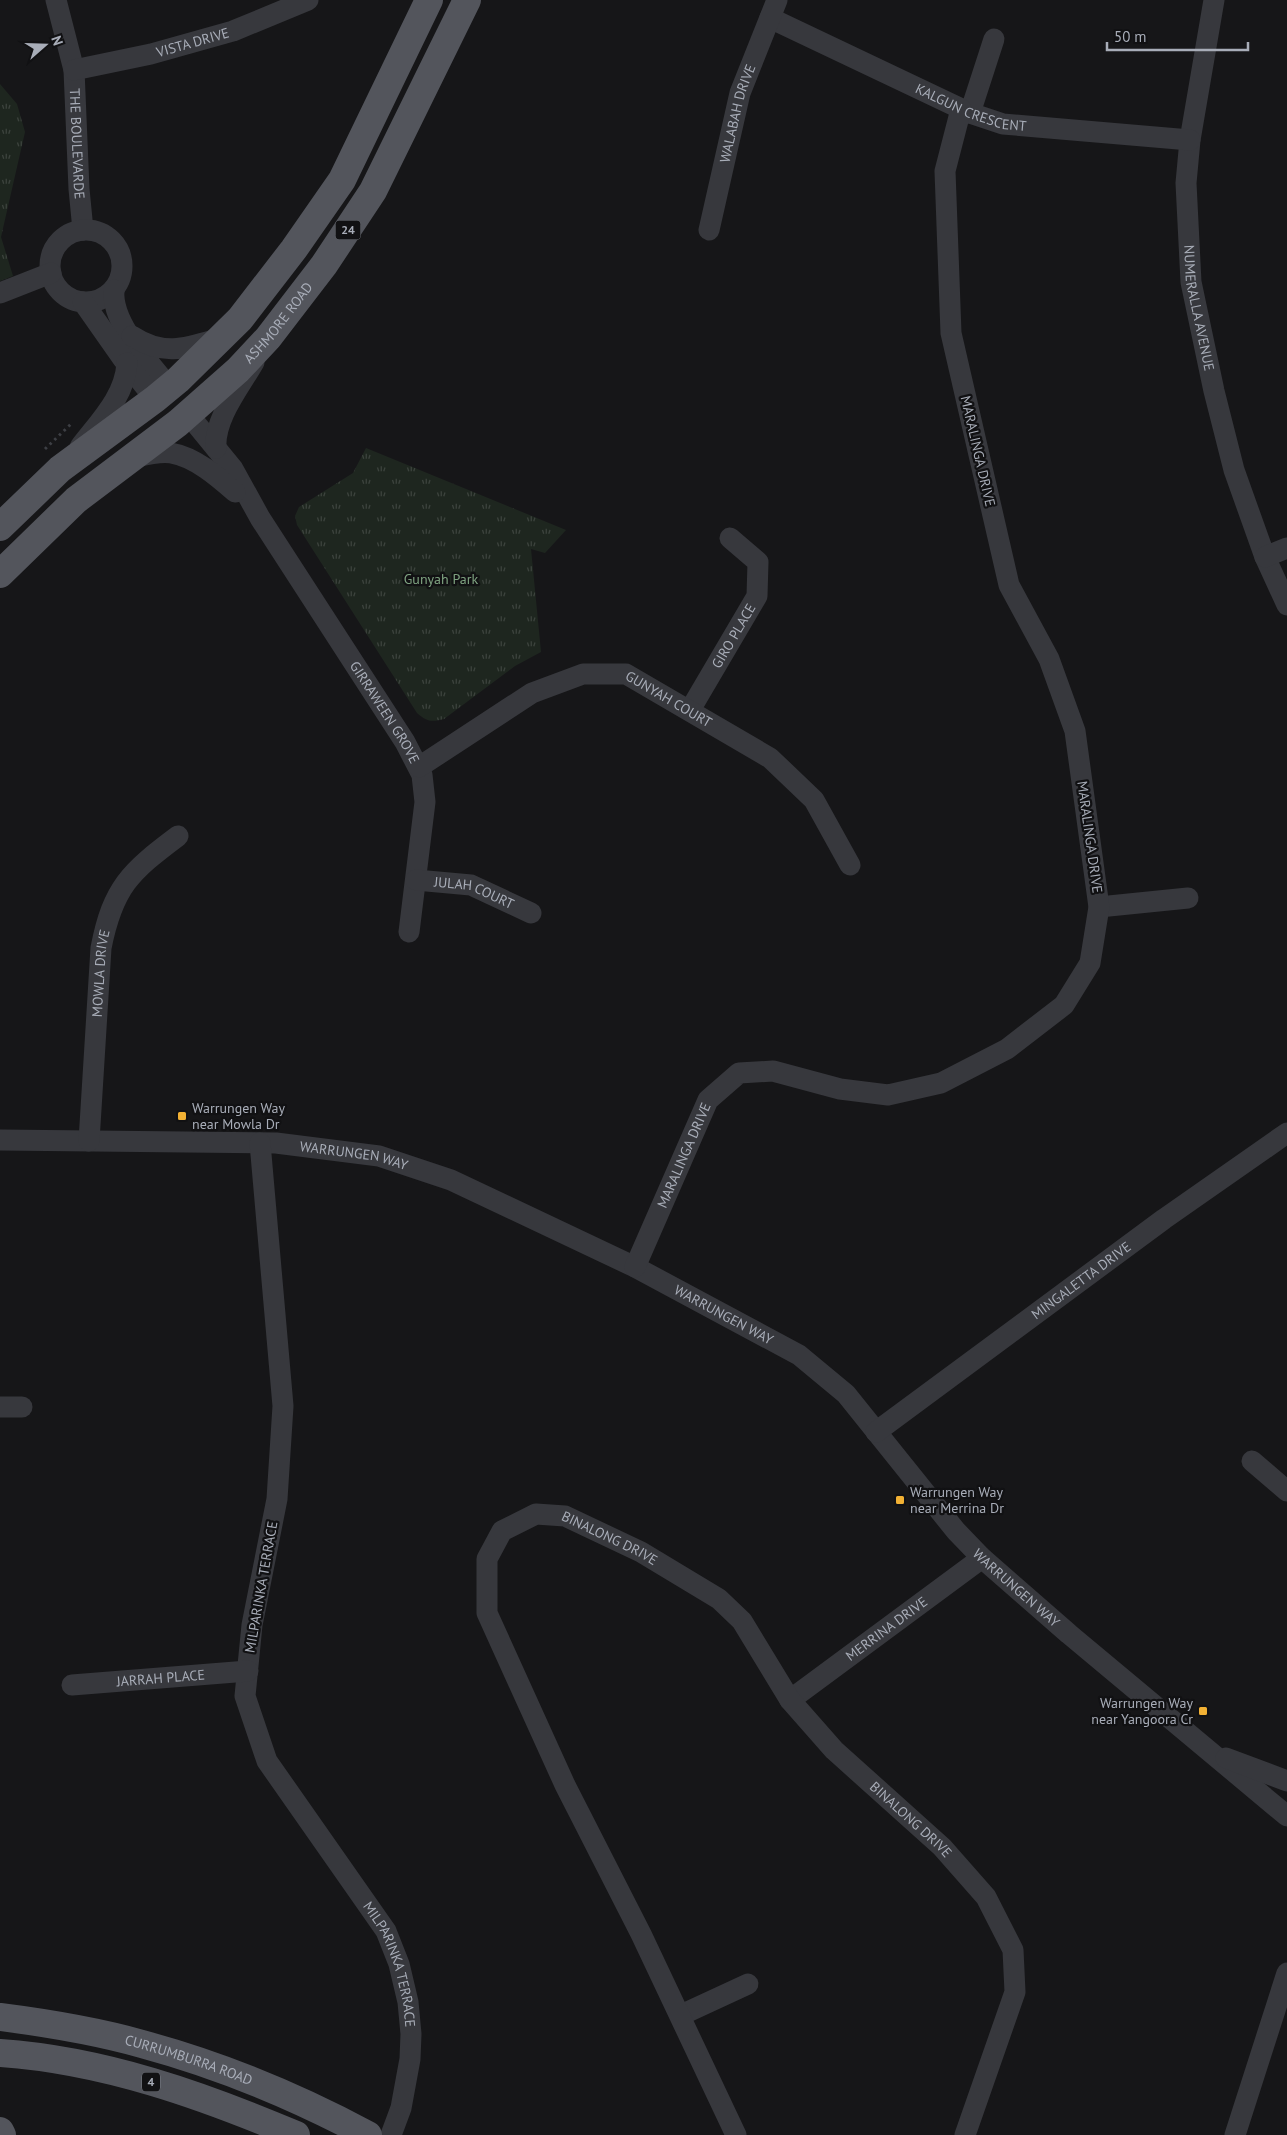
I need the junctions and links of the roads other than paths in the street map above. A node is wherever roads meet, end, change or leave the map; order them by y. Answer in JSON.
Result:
{"nodes":[{"id":1,"x":56,"y":0,"type":"edge"},
{"id":2,"x":308,"y":0,"type":"edge"},
{"id":3,"x":429,"y":0,"type":"edge"},
{"id":4,"x":467,"y":0,"type":"edge"},
{"id":5,"x":1214,"y":0,"type":"edge"},
{"id":6,"x":774,"y":9,"type":"edge"},
{"id":7,"x":994,"y":39,"type":"dead end"},
{"id":8,"x":74,"y":70,"type":"junction"},
{"id":9,"x":965,"y":111,"type":"junction"},
{"id":10,"x":1190,"y":140,"type":"junction"},
{"id":11,"x":83,"y":230,"type":"junction"},
{"id":12,"x":709,"y":230,"type":"dead end"},
{"id":13,"x":51,"y":273,"type":"junction"},
{"id":14,"x":114,"y":290,"type":"junction"},
{"id":15,"x":0,"y":293,"type":"edge"},
{"id":16,"x":83,"y":302,"type":"junction"},
{"id":17,"x":128,"y":333,"type":"junction"},
{"id":18,"x":222,"y":337,"type":"junction"},
{"id":19,"x":268,"y":338,"type":"junction"},
{"id":20,"x":127,"y":363,"type":"junction"},
{"id":21,"x":162,"y":393,"type":"junction"},
{"id":22,"x":183,"y":419,"type":"junction"},
{"id":23,"x":216,"y":448,"type":"junction"},
{"id":24,"x":132,"y":458,"type":"junction"},
{"id":25,"x":66,"y":465,"type":"junction"},
{"id":26,"x":235,"y":492,"type":"junction"},
{"id":27,"x":260,"y":518,"type":"junction"},
{"id":28,"x":0,"y":526,"type":"edge"},
{"id":29,"x":730,"y":538,"type":"dead end"},
{"id":30,"x":1287,"y":548,"type":"edge"},
{"id":31,"x":1265,"y":557,"type":"junction"},
{"id":32,"x":0,"y":574,"type":"edge"},
{"id":33,"x":1287,"y":605,"type":"edge"},
{"id":34,"x":690,"y":710,"type":"junction"},
{"id":35,"x":419,"y":767,"type":"junction"},
{"id":36,"x":178,"y":836,"type":"dead end"},
{"id":37,"x":850,"y":865,"type":"dead end"},
{"id":38,"x":416,"y":880,"type":"junction"},
{"id":39,"x":1188,"y":898,"type":"dead end"},
{"id":40,"x":1099,"y":907,"type":"junction"},
{"id":41,"x":530,"y":913,"type":"dead end"},
{"id":42,"x":409,"y":932,"type":"dead end"},
{"id":43,"x":1287,"y":1133,"type":"edge"},
{"id":44,"x":0,"y":1140,"type":"edge"},
{"id":45,"x":89,"y":1141,"type":"junction"},
{"id":46,"x":260,"y":1143,"type":"junction"},
{"id":47,"x":635,"y":1267,"type":"junction"},
{"id":48,"x":0,"y":1407,"type":"edge"},
{"id":49,"x":22,"y":1407,"type":"dead end"},
{"id":50,"x":876,"y":1432,"type":"junction"},
{"id":51,"x":1252,"y":1461,"type":"dead end"},
{"id":52,"x":1287,"y":1491,"type":"edge"},
{"id":53,"x":982,"y":1558,"type":"junction"},
{"id":54,"x":248,"y":1671,"type":"junction"},
{"id":55,"x":72,"y":1685,"type":"dead end"},
{"id":56,"x":790,"y":1700,"type":"junction"},
{"id":57,"x":1210,"y":1752,"type":"junction"},
{"id":58,"x":1287,"y":1781,"type":"edge"},
{"id":59,"x":1287,"y":1816,"type":"edge"},
{"id":60,"x":1287,"y":1973,"type":"edge"},
{"id":61,"x":748,"y":1984,"type":"dead end"},
{"id":62,"x":681,"y":2015,"type":"junction"},
{"id":63,"x":0,"y":2017,"type":"edge"},
{"id":64,"x":0,"y":2053,"type":"edge"},
{"id":65,"x":0,"y":2131,"type":"edge"},
{"id":66,"x":2,"y":2135,"type":"edge"},
{"id":67,"x":296,"y":2135,"type":"edge"},
{"id":68,"x":368,"y":2135,"type":"edge"},
{"id":69,"x":391,"y":2135,"type":"edge"},
{"id":70,"x":736,"y":2135,"type":"edge"},
{"id":71,"x":964,"y":2135,"type":"edge"},
{"id":72,"x":1235,"y":2135,"type":"edge"}],
"edges":[{"from":1,"to":8,"type":"street","name":"THE BOULEVARDE"},
{"from":2,"to":8,"type":"street","name":"VISTA DRIVE"},
{"from":3,"to":18,"type":"main road","number":"24"},
{"from":4,"to":19,"type":"main road","name":"ASHMORE ROAD","number":"24"},
{"from":5,"to":10,"type":"street","name":"NUMERALLA AVENUE"},
{"from":6,"to":9,"type":"street","name":"KALGUN CRESCENT"},
{"from":6,"to":12,"type":"street","name":"WALABAH DRIVE"},
{"from":7,"to":9,"type":"street","name":"MARALINGA DRIVE"},
{"from":8,"to":11,"type":"street","name":"THE BOULEVARDE"},
{"from":9,"to":10,"type":"street","name":"KALGUN CRESCENT"},
{"from":9,"to":40,"type":"street","name":"MARALINGA DRIVE"},
{"from":10,"to":31,"type":"street","name":"NUMERALLA AVENUE"},
{"from":11,"to":13,"type":"street"},
{"from":11,"to":14,"type":"street"},
{"from":13,"to":15,"type":"street"},
{"from":13,"to":16,"type":"street"},
{"from":14,"to":16,"type":"street"},
{"from":14,"to":17,"type":"street"},
{"from":16,"to":20,"type":"street"},
{"from":17,"to":18,"type":"street"},
{"from":17,"to":21,"type":"street"},
{"from":18,"to":21,"type":"main road","number":"24"},
{"from":19,"to":22,"type":"main road","name":"ASHMORE ROAD","number":"24"},
{"from":19,"to":23,"type":"street"},
{"from":20,"to":21,"type":"street"},
{"from":20,"to":25,"type":"street"},
{"from":21,"to":22,"type":"main road"},
{"from":21,"to":25,"type":"main road","number":"24"},
{"from":22,"to":23,"type":"street","name":"GIRRAWEEN GROVE"},
{"from":22,"to":24,"type":"main road","name":"ASHMORE ROAD","number":"24"},
{"from":22,"to":26,"type":"street","name":"GIRRAWEEN GROVE"},
{"from":23,"to":27,"type":"street","name":"GIRRAWEEN GROVE"},
{"from":24,"to":26,"type":"street"},
{"from":24,"to":32,"type":"main road","name":"ASHMORE ROAD","number":"24"},
{"from":25,"to":28,"type":"main road","number":"24"},
{"from":26,"to":27,"type":"street","name":"GIRRAWEEN GROVE"},
{"from":27,"to":35,"type":"street","name":"GIRRAWEEN GROVE"},
{"from":29,"to":34,"type":"street","name":"GIRO PLACE"},
{"from":30,"to":31,"type":"street"},
{"from":31,"to":33,"type":"street","name":"NUMERALLA AVENUE"},
{"from":34,"to":35,"type":"street","name":"GUNYAH COURT"},
{"from":34,"to":37,"type":"street","name":"GUNYAH COURT"},
{"from":35,"to":38,"type":"street","name":"GIRRAWEEN GROVE"},
{"from":36,"to":45,"type":"street","name":"MOWLA DRIVE"},
{"from":38,"to":41,"type":"street","name":"JULAH COURT"},
{"from":38,"to":42,"type":"street","name":"GIRRAWEEN GROVE"},
{"from":39,"to":40,"type":"street"},
{"from":40,"to":47,"type":"street","name":"MARALINGA DRIVE"},
{"from":43,"to":50,"type":"street","name":"MINGALETTA DRIVE"},
{"from":44,"to":45,"type":"street","name":"WARRUNGEN WAY"},
{"from":45,"to":46,"type":"street","name":"WARRUNGEN WAY"},
{"from":46,"to":47,"type":"street","name":"WARRUNGEN WAY"},
{"from":46,"to":54,"type":"street","name":"MILPARINKA TERRACE"},
{"from":47,"to":50,"type":"street","name":"WARRUNGEN WAY"},
{"from":48,"to":49,"type":"street"},
{"from":50,"to":53,"type":"street","name":"WARRUNGEN WAY"},
{"from":51,"to":52,"type":"street"},
{"from":53,"to":56,"type":"street","name":"MERRINA DRIVE"},
{"from":53,"to":57,"type":"street","name":"WARRUNGEN WAY"},
{"from":54,"to":55,"type":"street","name":"JARRAH PLACE"},
{"from":54,"to":69,"type":"street","name":"MILPARINKA TERRACE"},
{"from":56,"to":62,"type":"street","name":"BINALONG DRIVE"},
{"from":56,"to":71,"type":"street","name":"BINALONG DRIVE"},
{"from":57,"to":58,"type":"street"},
{"from":57,"to":59,"type":"street","name":"WARRUNGEN WAY"},
{"from":60,"to":72,"type":"street"},
{"from":61,"to":62,"type":"street"},
{"from":62,"to":70,"type":"street","name":"BINALONG DRIVE"},
{"from":63,"to":68,"type":"main road","name":"CURRUMBURRA ROAD"},
{"from":64,"to":67,"type":"main road","number":"4"},
{"from":65,"to":66,"type":"main road"}]}
